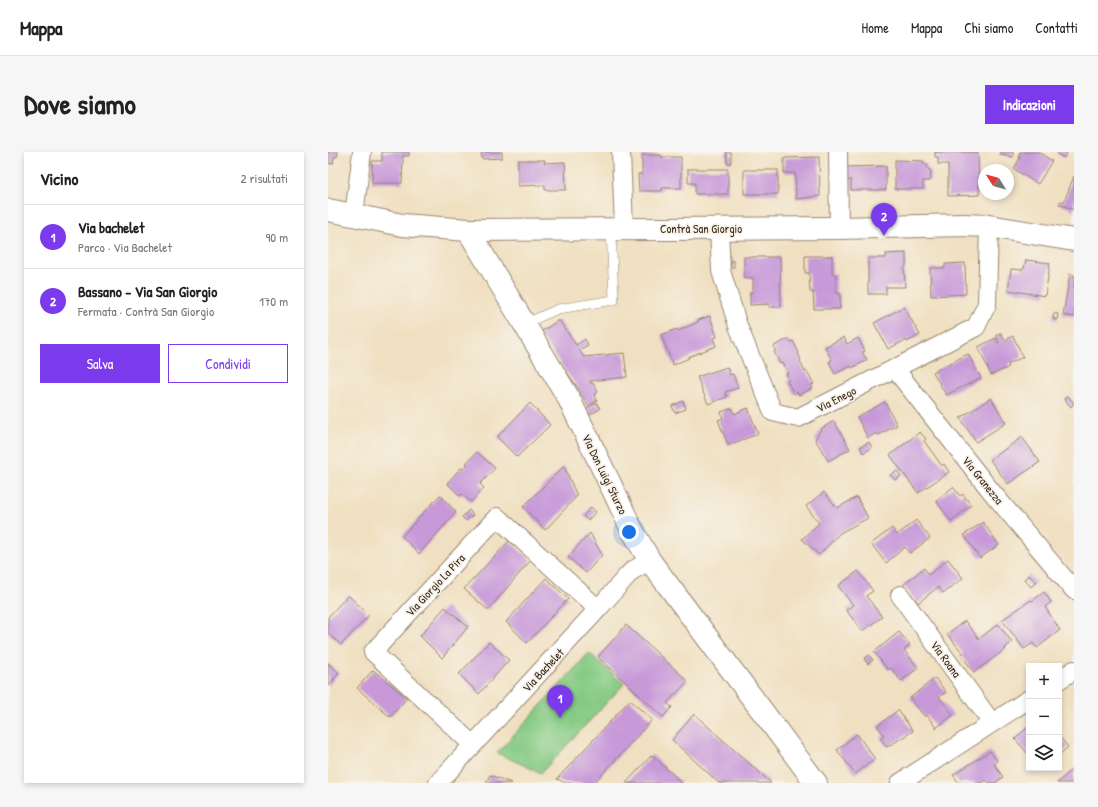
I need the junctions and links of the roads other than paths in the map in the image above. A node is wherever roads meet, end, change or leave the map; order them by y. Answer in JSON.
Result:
{"nodes":[{"id":1,"x":362,"y":152,"type":"edge"},
{"id":2,"x":621,"y":152,"type":"edge"},
{"id":3,"x":838,"y":152,"type":"edge"},
{"id":4,"x":328,"y":210,"type":"edge"},
{"id":5,"x":354,"y":215,"type":"junction"},
{"id":6,"x":989,"y":226,"type":"junction"},
{"id":7,"x":719,"y":228,"type":"junction"},
{"id":8,"x":839,"y":228,"type":"junction"},
{"id":9,"x":618,"y":229,"type":"junction"},
{"id":10,"x":468,"y":230,"type":"junction"},
{"id":11,"x":1074,"y":240,"type":"edge"},
{"id":12,"x":524,"y":324,"type":"junction"},
{"id":13,"x":895,"y":368,"type":"junction"},
{"id":14,"x":650,"y":560,"type":"junction"},
{"id":15,"x":1074,"y":590,"type":"edge"},
{"id":16,"x":900,"y":595,"type":"dead end"},
{"id":17,"x":598,"y":609,"type":"junction"},
{"id":18,"x":1074,"y":670,"type":"edge"},
{"id":19,"x":1062,"y":678,"type":"edge"},
{"id":20,"x":1026,"y":701,"type":"edge"},
{"id":21,"x":992,"y":723,"type":"junction"},
{"id":22,"x":473,"y":745,"type":"junction"},
{"id":23,"x":438,"y":783,"type":"edge"},
{"id":24,"x":816,"y":783,"type":"edge"},
{"id":25,"x":900,"y":783,"type":"edge"}],
"edges":[{"from":1,"to":5,"type":"street"},
{"from":2,"to":9,"type":"street"},
{"from":3,"to":8,"type":"street"},
{"from":4,"to":5,"type":"street","name":"Contrà San Giorgio"},
{"from":5,"to":10,"type":"street","name":"Contrà San Giorgio"},
{"from":6,"to":8,"type":"street","name":"Contrà San Giorgio"},
{"from":6,"to":11,"type":"street","name":"Contrà San Giorgio"},
{"from":6,"to":13,"type":"street","name":"Via Enego"},
{"from":7,"to":8,"type":"street","name":"Contrà San Giorgio"},
{"from":7,"to":9,"type":"street","name":"Contrà San Giorgio"},
{"from":7,"to":13,"type":"street","name":"Via Enego"},
{"from":9,"to":10,"type":"street","name":"Contrà San Giorgio"},
{"from":9,"to":12,"type":"lane"},
{"from":10,"to":12,"type":"street","name":"Via Don Luigi Sturzo"},
{"from":12,"to":14,"type":"street","name":"Via Don Luigi Sturzo"},
{"from":13,"to":15,"type":"street","name":"Via Granezza"},
{"from":14,"to":17,"type":"street","name":"Via Bachelet"},
{"from":14,"to":24,"type":"street","name":"Via Don Luigi Sturzo"},
{"from":16,"to":21,"type":"street","name":"Via Roana"},
{"from":17,"to":22,"type":"street","name":"Via Bachelet"},
{"from":17,"to":22,"type":"street","name":"Via Giorgio La Pira"},
{"from":18,"to":19,"type":"street"},
{"from":20,"to":21,"type":"street"},
{"from":21,"to":25,"type":"street"},
{"from":22,"to":23,"type":"street","name":"Via Bachelet"}]}
